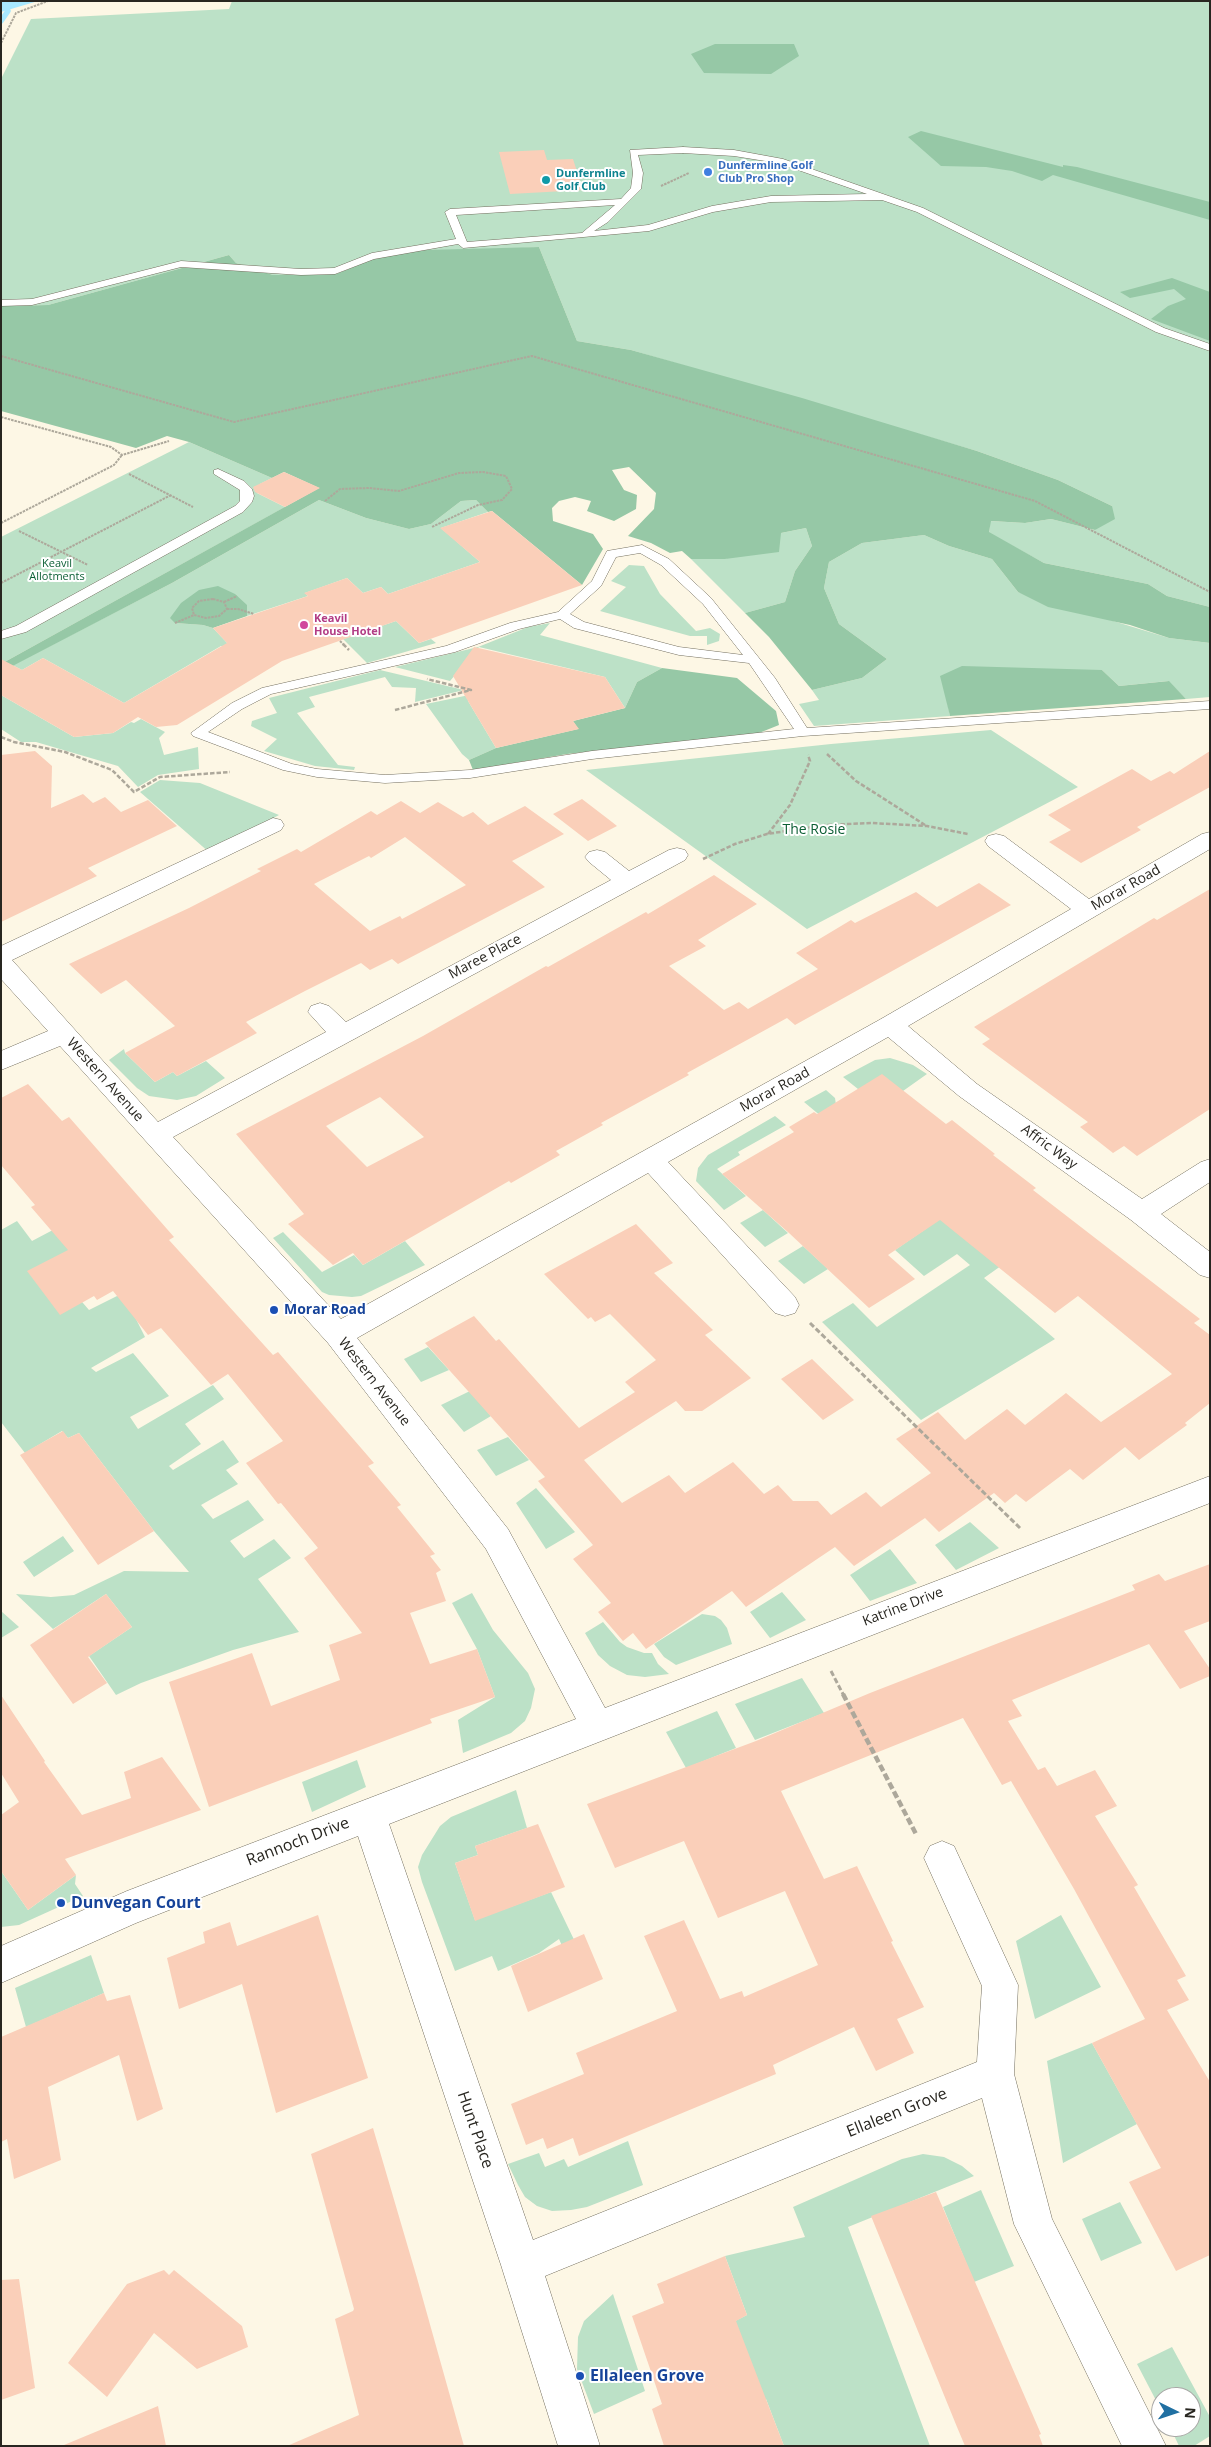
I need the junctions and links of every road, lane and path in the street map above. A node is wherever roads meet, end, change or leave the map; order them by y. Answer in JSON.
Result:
{"nodes":[{"id":1,"x":48,"y":1,"type":"edge"},
{"id":2,"x":1,"y":43,"type":"edge"},
{"id":3,"x":883,"y":197,"type":"junction"},
{"id":4,"x":624,"y":202,"type":"junction"},
{"id":5,"x":579,"y":236,"type":"junction"},
{"id":6,"x":461,"y":241,"type":"junction"},
{"id":7,"x":1,"y":303,"type":"edge"},
{"id":8,"x":1210,"y":348,"type":"edge"},
{"id":9,"x":1,"y":356,"type":"edge"},
{"id":10,"x":1,"y":417,"type":"edge"},
{"id":11,"x":169,"y":441,"type":"dead end"},
{"id":12,"x":122,"y":455,"type":"junction"},
{"id":13,"x":218,"y":472,"type":"dead end"},
{"id":14,"x":129,"y":474,"type":"dead end"},
{"id":15,"x":171,"y":495,"type":"junction"},
{"id":16,"x":325,"y":501,"type":"dead end"},
{"id":17,"x":220,"y":520,"type":"junction"},
{"id":18,"x":1,"y":524,"type":"edge"},
{"id":19,"x":432,"y":528,"type":"dead end"},
{"id":20,"x":19,"y":532,"type":"dead end"},
{"id":21,"x":63,"y":552,"type":"junction"},
{"id":22,"x":113,"y":578,"type":"junction"},
{"id":23,"x":1,"y":583,"type":"edge"},
{"id":24,"x":1210,"y":592,"type":"edge"},
{"id":25,"x":237,"y":596,"type":"dead end"},
{"id":26,"x":224,"y":602,"type":"junction"},
{"id":27,"x":227,"y":609,"type":"junction"},
{"id":28,"x":254,"y":614,"type":"dead end"},
{"id":29,"x":194,"y":615,"type":"junction"},
{"id":30,"x":562,"y":615,"type":"junction"},
{"id":31,"x":175,"y":623,"type":"dead end"},
{"id":32,"x":1,"y":635,"type":"edge"},
{"id":33,"x":753,"y":660,"type":"junction"},
{"id":34,"x":376,"y":666,"type":"junction"},
{"id":35,"x":1210,"y":705,"type":"edge"},
{"id":36,"x":395,"y":710,"type":"dead end"},
{"id":37,"x":803,"y":732,"type":"junction"},
{"id":38,"x":1,"y":737,"type":"edge"},
{"id":39,"x":288,"y":767,"type":"junction"},
{"id":40,"x":273,"y":825,"type":"dead end"},
{"id":41,"x":927,"y":826,"type":"junction"},
{"id":42,"x":767,"y":834,"type":"junction"},
{"id":43,"x":1210,"y":839,"type":"edge"},
{"id":44,"x":996,"y":841,"type":"joint"},
{"id":45,"x":677,"y":855,"type":"joint"},
{"id":46,"x":597,"y":857,"type":"dead end"},
{"id":47,"x":627,"y":881,"type":"junction"},
{"id":48,"x":1088,"y":910,"type":"junction"},
{"id":49,"x":1,"y":956,"type":"edge"},
{"id":50,"x":1,"y":963,"type":"edge"},
{"id":51,"x":320,"y":1012,"type":"dead end"},
{"id":52,"x":890,"y":1025,"type":"junction"},
{"id":53,"x":64,"y":1034,"type":"junction"},
{"id":54,"x":343,"y":1034,"type":"junction"},
{"id":55,"x":1,"y":1061,"type":"edge"},
{"id":56,"x":155,"y":1136,"type":"junction"},
{"id":57,"x":651,"y":1160,"type":"junction"},
{"id":58,"x":1210,"y":1169,"type":"edge"},
{"id":59,"x":1141,"y":1213,"type":"junction"},
{"id":60,"x":1210,"y":1267,"type":"edge"},
{"id":61,"x":785,"y":1305,"type":"joint"},
{"id":62,"x":338,"y":1335,"type":"junction"},
{"id":63,"x":1210,"y":1489,"type":"edge"},
{"id":64,"x":1045,"y":1552,"type":"junction"},
{"id":65,"x":815,"y":1641,"type":"junction"},
{"id":66,"x":597,"y":1726,"type":"junction"},
{"id":67,"x":368,"y":1814,"type":"junction"},
{"id":68,"x":942,"y":1858,"type":"joint"},
{"id":69,"x":1,"y":1965,"type":"edge"},
{"id":70,"x":995,"y":2074,"type":"junction"},
{"id":71,"x":521,"y":2265,"type":"junction"},
{"id":72,"x":579,"y":2446,"type":"edge"},
{"id":73,"x":1145,"y":2446,"type":"edge"}],
"edges":[{"from":1,"to":2,"type":"path"},
{"from":3,"to":4,"type":"lane"},
{"from":3,"to":5,"type":"lane"},
{"from":3,"to":8,"type":"lane"},
{"from":4,"to":5,"type":"lane"},
{"from":4,"to":6,"type":"lane"},
{"from":5,"to":6,"type":"lane"},
{"from":6,"to":7,"type":"lane"},
{"from":9,"to":24,"type":"path"},
{"from":10,"to":12,"type":"path"},
{"from":11,"to":12,"type":"path"},
{"from":12,"to":18,"type":"path"},
{"from":13,"to":17,"type":"lane"},
{"from":14,"to":15,"type":"path"},
{"from":15,"to":17,"type":"path"},
{"from":15,"to":21,"type":"path"},
{"from":16,"to":19,"type":"path"},
{"from":17,"to":22,"type":"lane"},
{"from":20,"to":21,"type":"path"},
{"from":21,"to":22,"type":"path"},
{"from":21,"to":23,"type":"path"},
{"from":22,"to":32,"type":"lane"},
{"from":25,"to":26,"type":"path"},
{"from":26,"to":27,"type":"path"},
{"from":26,"to":29,"type":"path"},
{"from":27,"to":28,"type":"path"},
{"from":27,"to":29,"type":"path"},
{"from":29,"to":31,"type":"path"},
{"from":30,"to":33,"type":"lane"},
{"from":30,"to":33,"type":"lane"},
{"from":30,"to":34,"type":"lane"},
{"from":33,"to":37,"type":"lane"},
{"from":34,"to":36,"type":"path"},
{"from":34,"to":39,"type":"lane"},
{"from":35,"to":37,"type":"lane"},
{"from":37,"to":39,"type":"lane"},
{"from":37,"to":41,"type":"path"},
{"from":37,"to":42,"type":"path"},
{"from":38,"to":39,"type":"path"},
{"from":40,"to":49,"type":"street"},
{"from":41,"to":42,"type":"path"},
{"from":41,"to":44,"type":"path"},
{"from":42,"to":45,"type":"path"},
{"from":43,"to":48,"type":"street","name":"Morar Road"},
{"from":44,"to":48,"type":"street"},
{"from":45,"to":47,"type":"street","name":"Maree Place"},
{"from":46,"to":47,"type":"street"},
{"from":47,"to":54,"type":"street","name":"Maree Place"},
{"from":48,"to":52,"type":"street","name":"Morar Road"},
{"from":50,"to":53,"type":"street","name":"Western Avenue"},
{"from":51,"to":54,"type":"street"},
{"from":52,"to":57,"type":"street","name":"Morar Road"},
{"from":52,"to":59,"type":"street","name":"Affric Way"},
{"from":53,"to":55,"type":"street"},
{"from":53,"to":56,"type":"street","name":"Western Avenue"},
{"from":54,"to":56,"type":"street","name":"Maree Place"},
{"from":56,"to":62,"type":"street","name":"Western Avenue"},
{"from":57,"to":61,"type":"street"},
{"from":57,"to":62,"type":"street","name":"Morar Road"},
{"from":58,"to":59,"type":"street"},
{"from":59,"to":60,"type":"street","name":"Affric Way"},
{"from":61,"to":64,"type":"path"},
{"from":62,"to":66,"type":"street","name":"Western Avenue"},
{"from":63,"to":64,"type":"street","name":"Katrine Drive"},
{"from":64,"to":65,"type":"street","name":"Katrine Drive"},
{"from":65,"to":66,"type":"street","name":"Katrine Drive"},
{"from":65,"to":68,"type":"path"},
{"from":66,"to":67,"type":"street","name":"Rannoch Drive"},
{"from":67,"to":69,"type":"street","name":"Rannoch Drive"},
{"from":67,"to":71,"type":"street","name":"Hunt Place"},
{"from":68,"to":70,"type":"street"},
{"from":70,"to":71,"type":"street","name":"Ellaleen Grove"},
{"from":70,"to":73,"type":"street"},
{"from":71,"to":72,"type":"street","name":"Hunt Place"}]}
